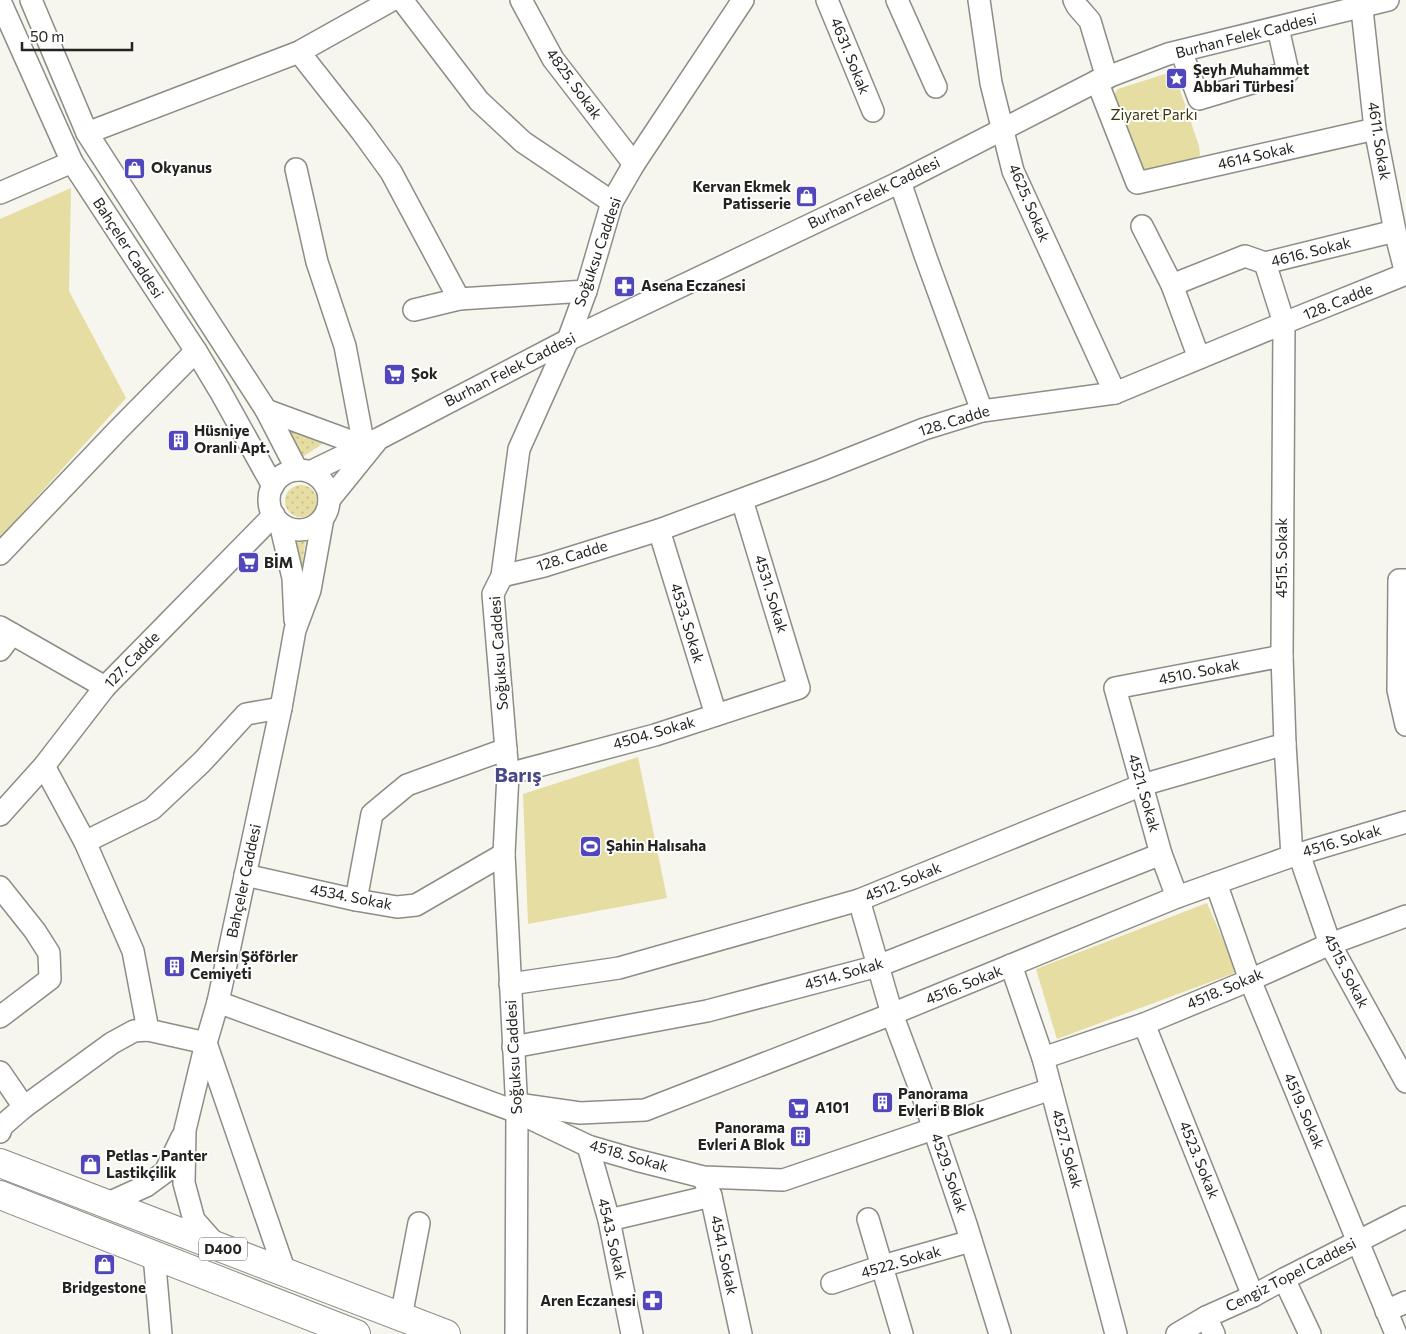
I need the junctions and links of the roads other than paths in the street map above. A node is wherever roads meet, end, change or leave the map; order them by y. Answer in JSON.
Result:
{"nodes":[{"id":1,"x":32,"y":0,"type":"edge"},
{"id":2,"x":392,"y":0,"type":"edge"},
{"id":3,"x":402,"y":0,"type":"edge"},
{"id":4,"x":521,"y":0,"type":"edge"},
{"id":5,"x":743,"y":0,"type":"edge"},
{"id":6,"x":827,"y":0,"type":"edge"},
{"id":7,"x":897,"y":0,"type":"edge"},
{"id":8,"x":979,"y":0,"type":"edge"},
{"id":9,"x":1074,"y":0,"type":"edge"},
{"id":10,"x":1388,"y":0,"type":"edge"},
{"id":11,"x":0,"y":1,"type":"edge"},
{"id":12,"x":1362,"y":4,"type":"edge"},
{"id":13,"x":1278,"y":28,"type":"junction"},
{"id":14,"x":1181,"y":51,"type":"junction"},
{"id":15,"x":299,"y":52,"type":"junction"},
{"id":16,"x":1102,"y":79,"type":"junction"},
{"id":17,"x":936,"y":87,"type":"dead end"},
{"id":18,"x":873,"y":111,"type":"dead end"},
{"id":19,"x":1375,"y":129,"type":"junction"},
{"id":20,"x":1003,"y":130,"type":"junction"},
{"id":21,"x":87,"y":133,"type":"junction"},
{"id":22,"x":72,"y":162,"type":"junction"},
{"id":23,"x":634,"y":164,"type":"junction"},
{"id":24,"x":296,"y":169,"type":"dead end"},
{"id":25,"x":900,"y":182,"type":"junction"},
{"id":26,"x":0,"y":193,"type":"edge"},
{"id":27,"x":612,"y":202,"type":"junction"},
{"id":28,"x":1142,"y":226,"type":"dead end"},
{"id":29,"x":1395,"y":231,"type":"junction"},
{"id":30,"x":1266,"y":264,"type":"junction"},
{"id":31,"x":1406,"y":274,"type":"edge"},
{"id":32,"x":1172,"y":285,"type":"junction"},
{"id":33,"x":586,"y":291,"type":"junction"},
{"id":34,"x":459,"y":299,"type":"junction"},
{"id":35,"x":414,"y":310,"type":"dead end"},
{"id":36,"x":1284,"y":323,"type":"junction"},
{"id":37,"x":568,"y":340,"type":"junction"},
{"id":38,"x":196,"y":351,"type":"junction"},
{"id":39,"x":1199,"y":358,"type":"junction"},
{"id":40,"x":1115,"y":393,"type":"junction"},
{"id":41,"x":266,"y":410,"type":"junction"},
{"id":42,"x":982,"y":410,"type":"junction"},
{"id":43,"x":372,"y":442,"type":"junction"},
{"id":44,"x":303,"y":471,"type":"junction"},
{"id":45,"x":273,"y":486,"type":"junction"},
{"id":46,"x":742,"y":500,"type":"junction"},
{"id":47,"x":326,"y":509,"type":"junction"},
{"id":48,"x":277,"y":519,"type":"junction"},
{"id":49,"x":659,"y":530,"type":"junction"},
{"id":50,"x":0,"y":554,"type":"edge"},
{"id":51,"x":502,"y":576,"type":"junction"},
{"id":52,"x":1402,"y":580,"type":"edge"},
{"id":53,"x":295,"y":630,"type":"junction"},
{"id":54,"x":4,"y":637,"type":"edge"},
{"id":55,"x":1282,"y":656,"type":"junction"},
{"id":56,"x":105,"y":687,"type":"junction"},
{"id":57,"x":799,"y":688,"type":"joint"},
{"id":58,"x":1115,"y":688,"type":"joint"},
{"id":59,"x":281,"y":708,"type":"junction"},
{"id":60,"x":716,"y":715,"type":"junction"},
{"id":61,"x":1406,"y":725,"type":"edge"},
{"id":62,"x":1285,"y":744,"type":"junction"},
{"id":63,"x":506,"y":749,"type":"junction"},
{"id":64,"x":44,"y":766,"type":"junction"},
{"id":65,"x":508,"y":774,"type":"junction"},
{"id":66,"x":1142,"y":784,"type":"junction"},
{"id":67,"x":0,"y":815,"type":"edge"},
{"id":68,"x":1406,"y":822,"type":"edge"},
{"id":69,"x":85,"y":842,"type":"junction"},
{"id":70,"x":504,"y":854,"type":"junction"},
{"id":71,"x":1161,"y":854,"type":"junction"},
{"id":72,"x":1295,"y":854,"type":"junction"},
{"id":73,"x":245,"y":875,"type":"junction"},
{"id":74,"x":1216,"y":883,"type":"junction"},
{"id":75,"x":0,"y":887,"type":"edge"},
{"id":76,"x":1177,"y":897,"type":"junction"},
{"id":77,"x":356,"y":900,"type":"junction"},
{"id":78,"x":859,"y":900,"type":"junction"},
{"id":79,"x":1406,"y":916,"type":"edge"},
{"id":80,"x":1330,"y":944,"type":"junction"},
{"id":81,"x":1011,"y":965,"type":"junction"},
{"id":82,"x":878,"y":966,"type":"junction"},
{"id":83,"x":1250,"y":980,"type":"junction"},
{"id":84,"x":510,"y":984,"type":"junction"},
{"id":85,"x":218,"y":1002,"type":"junction"},
{"id":86,"x":892,"y":1014,"type":"junction"},
{"id":87,"x":0,"y":1017,"type":"edge"},
{"id":88,"x":1144,"y":1024,"type":"junction"},
{"id":89,"x":148,"y":1030,"type":"junction"},
{"id":90,"x":206,"y":1043,"type":"junction"},
{"id":91,"x":513,"y":1047,"type":"junction"},
{"id":92,"x":1043,"y":1058,"type":"junction"},
{"id":93,"x":0,"y":1072,"type":"edge"},
{"id":94,"x":1406,"y":1082,"type":"edge"},
{"id":95,"x":1051,"y":1089,"type":"junction"},
{"id":96,"x":24,"y":1107,"type":"junction"},
{"id":97,"x":517,"y":1108,"type":"junction"},
{"id":98,"x":934,"y":1129,"type":"junction"},
{"id":99,"x":186,"y":1130,"type":"junction"},
{"id":100,"x":0,"y":1132,"type":"edge"},
{"id":101,"x":588,"y":1146,"type":"junction"},
{"id":102,"x":0,"y":1163,"type":"edge"},
{"id":103,"x":703,"y":1177,"type":"junction"},
{"id":104,"x":0,"y":1195,"type":"edge"},
{"id":105,"x":711,"y":1196,"type":"junction"},
{"id":106,"x":106,"y":1204,"type":"junction"},
{"id":107,"x":1406,"y":1217,"type":"edge"},
{"id":108,"x":868,"y":1219,"type":"dead end"},
{"id":109,"x":609,"y":1220,"type":"junction"},
{"id":110,"x":419,"y":1223,"type":"dead end"},
{"id":111,"x":971,"y":1241,"type":"junction"},
{"id":112,"x":1358,"y":1242,"type":"junction"},
{"id":113,"x":217,"y":1246,"type":"junction"},
{"id":114,"x":154,"y":1255,"type":"junction"},
{"id":115,"x":882,"y":1266,"type":"junction"},
{"id":116,"x":285,"y":1272,"type":"junction"},
{"id":117,"x":1284,"y":1279,"type":"junction"},
{"id":118,"x":832,"y":1282,"type":"dead end"},
{"id":119,"x":1254,"y":1296,"type":"junction"},
{"id":120,"x":1406,"y":1302,"type":"edge"},
{"id":121,"x":1386,"y":1311,"type":"junction"},
{"id":122,"x":401,"y":1317,"type":"junction"},
{"id":123,"x":1210,"y":1326,"type":"edge"},
{"id":124,"x":336,"y":1332,"type":"edge"},
{"id":125,"x":161,"y":1334,"type":"edge"},
{"id":126,"x":446,"y":1334,"type":"edge"},
{"id":127,"x":516,"y":1334,"type":"edge"},
{"id":128,"x":632,"y":1334,"type":"edge"},
{"id":129,"x":741,"y":1334,"type":"edge"},
{"id":130,"x":902,"y":1334,"type":"edge"},
{"id":131,"x":1000,"y":1334,"type":"edge"},
{"id":132,"x":1116,"y":1334,"type":"edge"},
{"id":133,"x":1177,"y":1334,"type":"edge"},
{"id":134,"x":1310,"y":1334,"type":"edge"},
{"id":135,"x":1396,"y":1334,"type":"edge"}],
"edges":[{"from":1,"to":21,"type":"street","name":"Bahçeler Caddesi"},
{"from":2,"to":15,"type":"street"},
{"from":3,"to":27,"type":"street"},
{"from":4,"to":23,"type":"street","name":"4825. Sokak"},
{"from":5,"to":23,"type":"street","name":"Soğuksu Caddesi"},
{"from":6,"to":18,"type":"street","name":"4631. Sokak"},
{"from":7,"to":17,"type":"street"},
{"from":8,"to":20,"type":"street","name":"4625. Sokak"},
{"from":9,"to":16,"type":"street"},
{"from":10,"to":12,"type":"street","name":"Burhan Felek Caddesi"},
{"from":11,"to":22,"type":"street","name":"Bahçeler Caddesi"},
{"from":12,"to":13,"type":"street","name":"Burhan Felek Caddesi"},
{"from":12,"to":19,"type":"street","name":"4611. Sokak"},
{"from":13,"to":14,"type":"street","name":"Burhan Felek Caddesi"},
{"from":13,"to":14,"type":"street"},
{"from":14,"to":16,"type":"street","name":"Burhan Felek Caddesi"},
{"from":15,"to":21,"type":"street"},
{"from":15,"to":34,"type":"street"},
{"from":16,"to":19,"type":"street","name":"4614 Sokak"},
{"from":16,"to":20,"type":"street","name":"Burhan Felek Caddesi"},
{"from":19,"to":29,"type":"street","name":"4611. Sokak"},
{"from":20,"to":25,"type":"street","name":"Burhan Felek Caddesi"},
{"from":20,"to":40,"type":"street","name":"4625. Sokak"},
{"from":21,"to":41,"type":"street","name":"Bahçeler Caddesi"},
{"from":22,"to":26,"type":"street"},
{"from":22,"to":38,"type":"street","name":"Bahçeler Caddesi"},
{"from":23,"to":27,"type":"street","name":"Soğuksu Caddesi"},
{"from":24,"to":43,"type":"street"},
{"from":25,"to":37,"type":"street","name":"Burhan Felek Caddesi"},
{"from":25,"to":42,"type":"street"},
{"from":27,"to":33,"type":"street","name":"Soğuksu Caddesi"},
{"from":28,"to":32,"type":"street"},
{"from":29,"to":30,"type":"street","name":"4616. Sokak"},
{"from":29,"to":31,"type":"street","name":"4611. Sokak"},
{"from":30,"to":32,"type":"street","name":"4616. Sokak"},
{"from":30,"to":36,"type":"street","name":"4515. Sokak"},
{"from":31,"to":36,"type":"street","name":"128. Cadde"},
{"from":32,"to":39,"type":"street"},
{"from":33,"to":34,"type":"street"},
{"from":33,"to":37,"type":"street","name":"Soğuksu Caddesi"},
{"from":34,"to":35,"type":"street"},
{"from":36,"to":39,"type":"street","name":"128. Cadde"},
{"from":36,"to":55,"type":"street","name":"4515. Sokak"},
{"from":37,"to":43,"type":"street","name":"Burhan Felek Caddesi"},
{"from":37,"to":51,"type":"street","name":"Soğuksu Caddesi"},
{"from":38,"to":45,"type":"street","name":"Bahçeler Caddesi"},
{"from":38,"to":50,"type":"street"},
{"from":39,"to":40,"type":"street","name":"128. Cadde"},
{"from":40,"to":42,"type":"street","name":"128. Cadde"},
{"from":41,"to":43,"type":"street"},
{"from":41,"to":44,"type":"street","name":"Bahçeler Caddesi"},
{"from":42,"to":46,"type":"street","name":"128. Cadde"},
{"from":43,"to":44,"type":"street","name":"Burhan Felek Caddesi"},
{"from":43,"to":47,"type":"street"},
{"from":44,"to":45,"type":"street"},
{"from":44,"to":47,"type":"street"},
{"from":45,"to":48,"type":"street"},
{"from":46,"to":49,"type":"street","name":"128. Cadde"},
{"from":46,"to":57,"type":"street","name":"4531. Sokak"},
{"from":47,"to":48,"type":"street"},
{"from":47,"to":53,"type":"street"},
{"from":48,"to":53,"type":"street"},
{"from":48,"to":56,"type":"street","name":"127. Cadde"},
{"from":49,"to":51,"type":"street","name":"128. Cadde"},
{"from":49,"to":60,"type":"street","name":"4533. Sokak"},
{"from":51,"to":63,"type":"street","name":"Soğuksu Caddesi"},
{"from":52,"to":61,"type":"street"},
{"from":53,"to":59,"type":"street","name":"Bahçeler Caddesi"},
{"from":54,"to":56,"type":"street"},
{"from":55,"to":58,"type":"street","name":"4510. Sokak"},
{"from":55,"to":62,"type":"street","name":"4515. Sokak"},
{"from":56,"to":64,"type":"street","name":"127. Cadde"},
{"from":57,"to":60,"type":"street","name":"4504. Sokak"},
{"from":58,"to":66,"type":"street","name":"4521. Sokak"},
{"from":59,"to":69,"type":"street"},
{"from":59,"to":73,"type":"street","name":"Bahçeler Caddesi"},
{"from":60,"to":65,"type":"street","name":"4504. Sokak"},
{"from":62,"to":66,"type":"street","name":"4512. Sokak"},
{"from":62,"to":72,"type":"street","name":"4515. Sokak"},
{"from":63,"to":65,"type":"street","name":"Soğuksu Caddesi"},
{"from":63,"to":77,"type":"street"},
{"from":64,"to":67,"type":"street","name":"127. Cadde"},
{"from":64,"to":69,"type":"street"},
{"from":65,"to":70,"type":"street","name":"Soğuksu Caddesi"},
{"from":66,"to":71,"type":"street","name":"4521. Sokak"},
{"from":66,"to":78,"type":"street","name":"4512. Sokak"},
{"from":68,"to":72,"type":"street","name":"4516. Sokak"},
{"from":69,"to":89,"type":"street"},
{"from":70,"to":77,"type":"street","name":"4534. Sokak"},
{"from":70,"to":84,"type":"street","name":"Soğuksu Caddesi"},
{"from":71,"to":76,"type":"street","name":"4521. Sokak"},
{"from":71,"to":82,"type":"street","name":"4514. Sokak"},
{"from":72,"to":74,"type":"street","name":"4516. Sokak"},
{"from":72,"to":80,"type":"street","name":"4515. Sokak"},
{"from":73,"to":77,"type":"street","name":"4534. Sokak"},
{"from":73,"to":85,"type":"street","name":"Bahçeler Caddesi"},
{"from":74,"to":76,"type":"street","name":"4516. Sokak"},
{"from":74,"to":83,"type":"street","name":"4519. Sokak"},
{"from":75,"to":87,"type":"street"},
{"from":76,"to":81,"type":"street","name":"4516. Sokak"},
{"from":78,"to":82,"type":"street","name":"4529. Sokak"},
{"from":78,"to":84,"type":"street","name":"4512. Sokak"},
{"from":79,"to":80,"type":"street","name":"4518. Sokak"},
{"from":80,"to":83,"type":"street","name":"4518. Sokak"},
{"from":80,"to":94,"type":"street","name":"4515. Sokak"},
{"from":81,"to":86,"type":"street","name":"4516. Sokak"},
{"from":81,"to":92,"type":"street","name":"4527. Sokak"},
{"from":82,"to":86,"type":"street","name":"4529. Sokak"},
{"from":82,"to":91,"type":"street","name":"4514. Sokak"},
{"from":83,"to":88,"type":"street","name":"4518. Sokak"},
{"from":83,"to":112,"type":"street","name":"4519. Sokak"},
{"from":84,"to":91,"type":"street","name":"Soğuksu Caddesi"},
{"from":85,"to":90,"type":"street","name":"Bahçeler Caddesi"},
{"from":85,"to":97,"type":"street","name":"4518. Sokak"},
{"from":86,"to":97,"type":"street","name":"4516. Sokak"},
{"from":86,"to":98,"type":"street","name":"4529. Sokak"},
{"from":88,"to":92,"type":"street","name":"4518. Sokak"},
{"from":88,"to":119,"type":"street","name":"4523. Sokak"},
{"from":89,"to":90,"type":"street"},
{"from":89,"to":96,"type":"street"},
{"from":90,"to":99,"type":"street","name":"Bahçeler Caddesi"},
{"from":90,"to":116,"type":"street"},
{"from":91,"to":97,"type":"street","name":"Soğuksu Caddesi"},
{"from":92,"to":95,"type":"street","name":"4527. Sokak"},
{"from":93,"to":96,"type":"street"},
{"from":95,"to":98,"type":"street","name":"4518. Sokak"},
{"from":95,"to":132,"type":"street","name":"4527. Sokak"},
{"from":96,"to":100,"type":"street"},
{"from":97,"to":101,"type":"street","name":"4518. Sokak"},
{"from":97,"to":127,"type":"street","name":"Soğuksu Caddesi"},
{"from":98,"to":103,"type":"street","name":"4518. Sokak"},
{"from":98,"to":111,"type":"street","name":"4529. Sokak"},
{"from":99,"to":106,"type":"street"},
{"from":99,"to":113,"type":"street"},
{"from":101,"to":103,"type":"street","name":"4518. Sokak"},
{"from":101,"to":109,"type":"street","name":"4543. Sokak"},
{"from":102,"to":106,"type":"highway","number":"D400"},
{"from":103,"to":105,"type":"street","name":"4541. Sokak"},
{"from":104,"to":114,"type":"highway","number":"D400"},
{"from":105,"to":109,"type":"street"},
{"from":105,"to":129,"type":"street","name":"4541. Sokak"},
{"from":106,"to":113,"type":"highway","number":"D400"},
{"from":107,"to":112,"type":"street","name":"Cengiz Topel Caddesi"},
{"from":108,"to":115,"type":"street"},
{"from":109,"to":128,"type":"street","name":"4543. Sokak"},
{"from":110,"to":122,"type":"street"},
{"from":111,"to":115,"type":"street","name":"4522. Sokak"},
{"from":111,"to":131,"type":"street","name":"4529. Sokak"},
{"from":112,"to":117,"type":"street","name":"Cengiz Topel Caddesi"},
{"from":112,"to":121,"type":"street","name":"4519. Sokak"},
{"from":113,"to":116,"type":"highway","number":"D400"},
{"from":114,"to":124,"type":"highway","number":"D400"},
{"from":114,"to":125,"type":"street"},
{"from":115,"to":118,"type":"street","name":"4522. Sokak"},
{"from":115,"to":130,"type":"street"},
{"from":116,"to":122,"type":"highway","number":"D400"},
{"from":117,"to":119,"type":"street","name":"Cengiz Topel Caddesi"},
{"from":117,"to":134,"type":"street"},
{"from":119,"to":123,"type":"street","name":"Cengiz Topel Caddesi"},
{"from":120,"to":121,"type":"street"},
{"from":121,"to":135,"type":"street","name":"4519. Sokak"},
{"from":122,"to":126,"type":"highway","number":"D400"},
{"from":123,"to":133,"type":"street","name":"Cengiz Topel Caddesi"}]}
